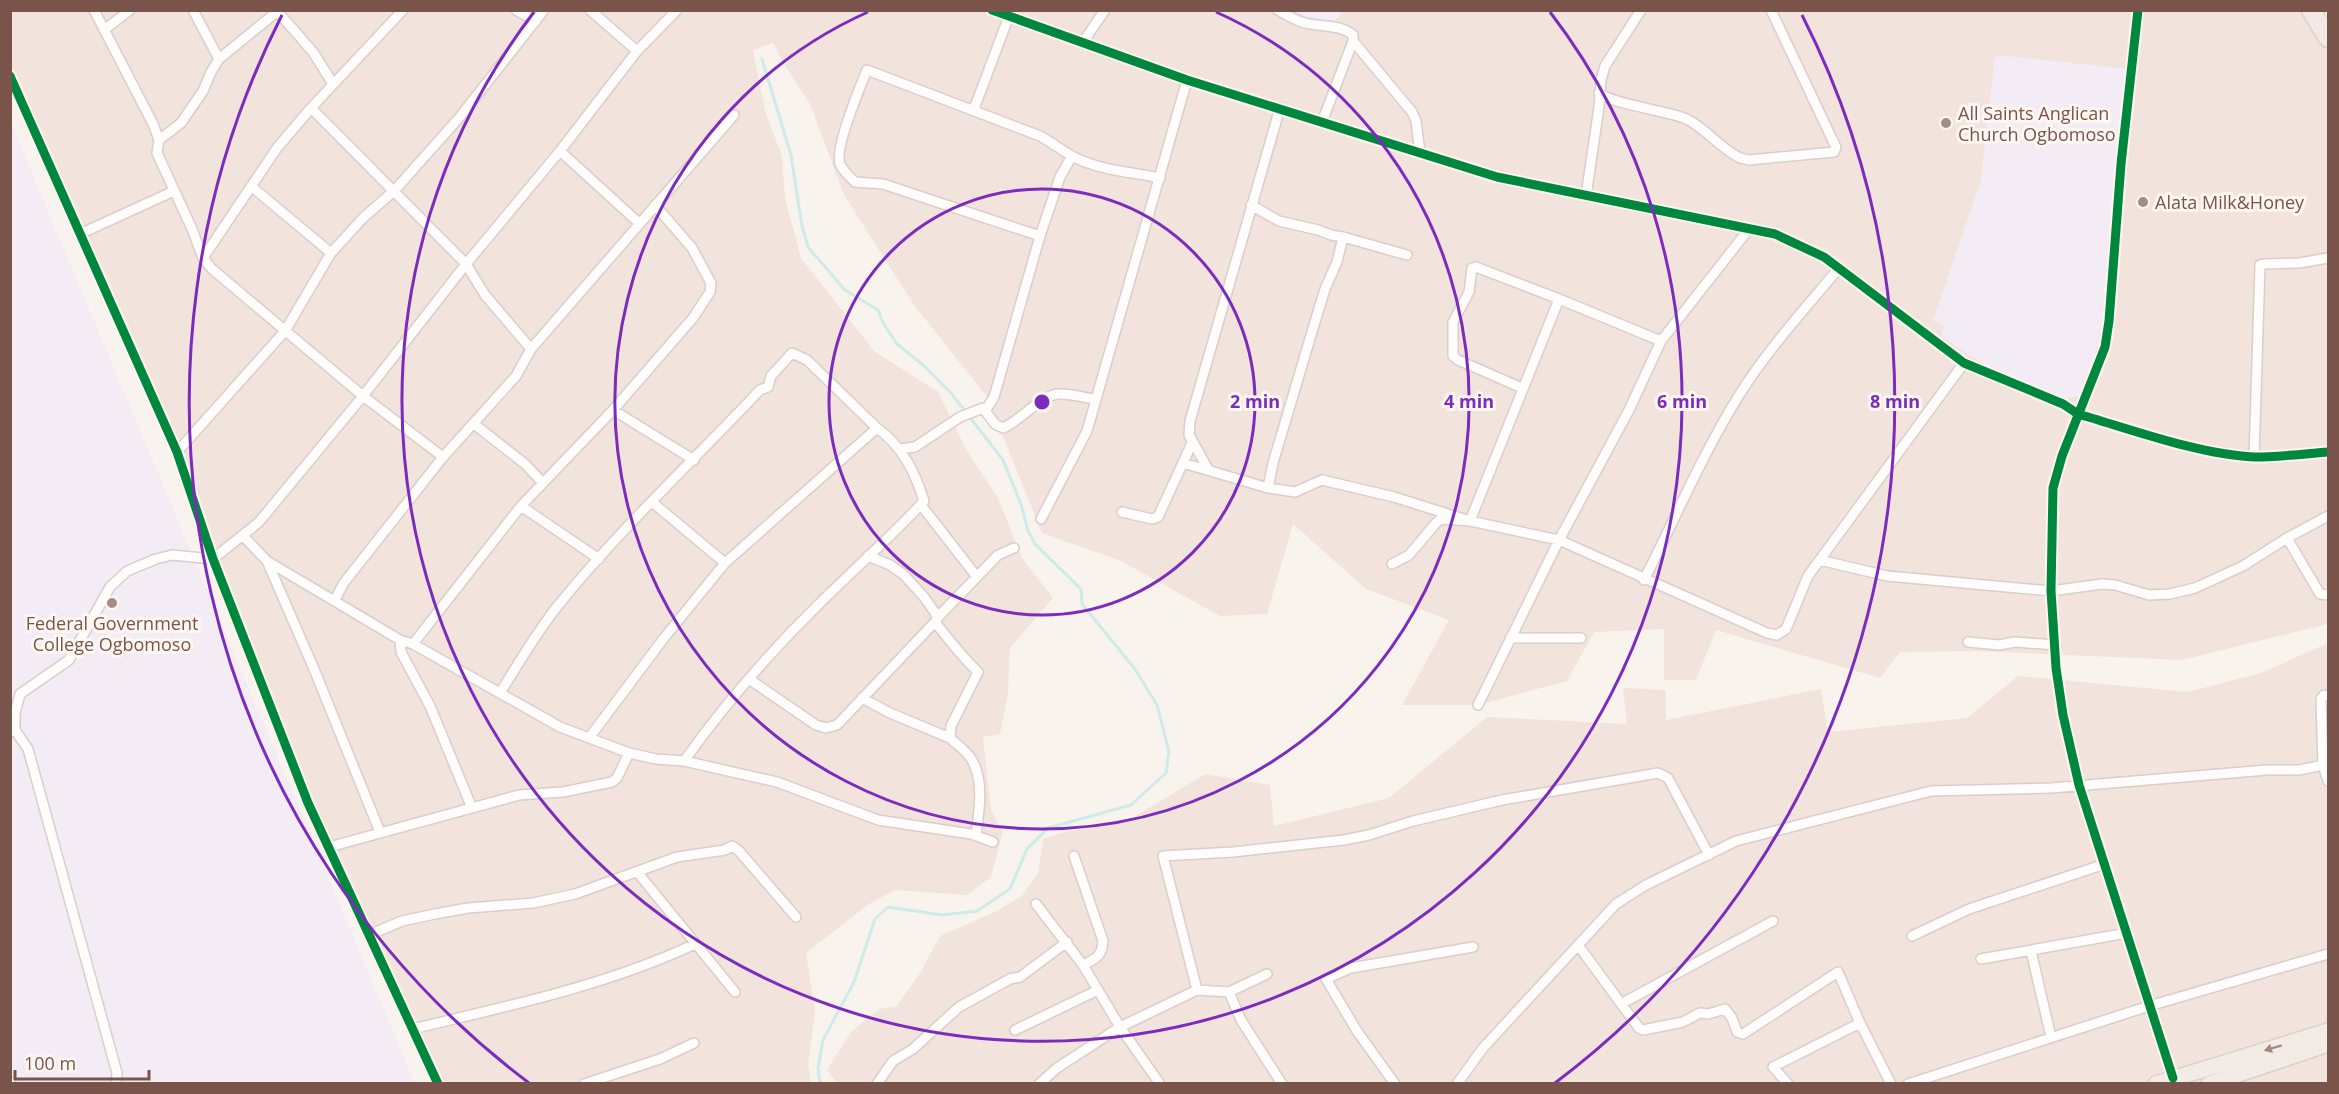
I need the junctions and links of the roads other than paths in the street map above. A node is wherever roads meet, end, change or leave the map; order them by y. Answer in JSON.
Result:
{"nodes":[{"id":1,"x":94,"y":10,"type":"edge"},
{"id":2,"x":130,"y":10,"type":"edge"},
{"id":3,"x":193,"y":10,"type":"edge"},
{"id":4,"x":403,"y":10,"type":"edge"},
{"id":5,"x":516,"y":10,"type":"edge"},
{"id":6,"x":544,"y":10,"type":"edge"},
{"id":7,"x":590,"y":10,"type":"edge"},
{"id":8,"x":677,"y":10,"type":"edge"},
{"id":9,"x":992,"y":10,"type":"edge"},
{"id":10,"x":1105,"y":10,"type":"edge"},
{"id":11,"x":1278,"y":10,"type":"edge"},
{"id":12,"x":1641,"y":10,"type":"edge"},
{"id":13,"x":1771,"y":10,"type":"edge"},
{"id":14,"x":2138,"y":10,"type":"edge"},
{"id":15,"x":2311,"y":10,"type":"edge"},
{"id":16,"x":278,"y":11,"type":"edge"},
{"id":17,"x":1009,"y":16,"type":"junction"},
{"id":18,"x":536,"y":21,"type":"junction"},
{"id":19,"x":104,"y":30,"type":"junction"},
{"id":20,"x":2328,"y":38,"type":"edge"},
{"id":21,"x":1353,"y":41,"type":"junction"},
{"id":22,"x":1083,"y":42,"type":"junction"},
{"id":23,"x":637,"y":51,"type":"junction"},
{"id":24,"x":219,"y":59,"type":"junction"},
{"id":25,"x":10,"y":75,"type":"edge"},
{"id":26,"x":1187,"y":80,"type":"junction"},
{"id":27,"x":333,"y":84,"type":"junction"},
{"id":28,"x":1599,"y":93,"type":"junction"},
{"id":29,"x":1608,"y":100,"type":"junction"},
{"id":30,"x":1599,"y":107,"type":"junction"},
{"id":31,"x":311,"y":108,"type":"junction"},
{"id":32,"x":1280,"y":108,"type":"junction"},
{"id":33,"x":975,"y":109,"type":"junction"},
{"id":34,"x":734,"y":115,"type":"dead end"},
{"id":35,"x":1322,"y":122,"type":"junction"},
{"id":36,"x":159,"y":140,"type":"junction"},
{"id":37,"x":560,"y":151,"type":"junction"},
{"id":38,"x":1420,"y":153,"type":"junction"},
{"id":39,"x":1072,"y":156,"type":"junction"},
{"id":40,"x":1160,"y":178,"type":"junction"},
{"id":41,"x":251,"y":186,"type":"junction"},
{"id":42,"x":174,"y":191,"type":"junction"},
{"id":43,"x":394,"y":191,"type":"junction"},
{"id":44,"x":1586,"y":196,"type":"junction"},
{"id":45,"x":655,"y":205,"type":"junction"},
{"id":46,"x":1251,"y":205,"type":"junction"},
{"id":47,"x":639,"y":223,"type":"junction"},
{"id":48,"x":1749,"y":229,"type":"junction"},
{"id":49,"x":82,"y":233,"type":"junction"},
{"id":50,"x":1040,"y":236,"type":"junction"},
{"id":51,"x":1343,"y":237,"type":"junction"},
{"id":52,"x":331,"y":253,"type":"junction"},
{"id":53,"x":1407,"y":255,"type":"dead end"},
{"id":54,"x":203,"y":258,"type":"junction"},
{"id":55,"x":2328,"y":258,"type":"edge"},
{"id":56,"x":466,"y":264,"type":"junction"},
{"id":57,"x":1839,"y":268,"type":"junction"},
{"id":58,"x":1559,"y":299,"type":"junction"},
{"id":59,"x":285,"y":331,"type":"junction"},
{"id":60,"x":1661,"y":341,"type":"junction"},
{"id":61,"x":531,"y":349,"type":"junction"},
{"id":62,"x":1964,"y":363,"type":"junction"},
{"id":63,"x":1522,"y":388,"type":"junction"},
{"id":64,"x":363,"y":396,"type":"junction"},
{"id":65,"x":1096,"y":399,"type":"junction"},
{"id":66,"x":613,"y":410,"type":"junction"},
{"id":67,"x":985,"y":411,"type":"junction"},
{"id":68,"x":2078,"y":414,"type":"junction"},
{"id":69,"x":474,"y":424,"type":"junction"},
{"id":70,"x":877,"y":428,"type":"junction"},
{"id":71,"x":1192,"y":443,"type":"junction"},
{"id":72,"x":900,"y":449,"type":"junction"},
{"id":73,"x":177,"y":452,"type":"junction"},
{"id":74,"x":2328,"y":452,"type":"edge"},
{"id":75,"x":443,"y":457,"type":"junction"},
{"id":76,"x":2254,"y":457,"type":"junction"},
{"id":77,"x":694,"y":460,"type":"junction"},
{"id":78,"x":1183,"y":463,"type":"junction"},
{"id":79,"x":1208,"y":470,"type":"junction"},
{"id":80,"x":543,"y":483,"type":"junction"},
{"id":81,"x":1268,"y":488,"type":"junction"},
{"id":82,"x":652,"y":502,"type":"junction"},
{"id":83,"x":921,"y":505,"type":"junction"},
{"id":84,"x":521,"y":506,"type":"junction"},
{"id":85,"x":1122,"y":512,"type":"dead end"},
{"id":86,"x":2328,"y":516,"type":"edge"},
{"id":87,"x":1041,"y":519,"type":"dead end"},
{"id":88,"x":1470,"y":521,"type":"junction"},
{"id":89,"x":243,"y":536,"type":"junction"},
{"id":90,"x":2287,"y":538,"type":"junction"},
{"id":91,"x":1558,"y":540,"type":"junction"},
{"id":92,"x":1014,"y":548,"type":"dead end"},
{"id":93,"x":868,"y":556,"type":"junction"},
{"id":94,"x":213,"y":559,"type":"junction"},
{"id":95,"x":599,"y":559,"type":"junction"},
{"id":96,"x":1820,"y":560,"type":"junction"},
{"id":97,"x":267,"y":561,"type":"junction"},
{"id":98,"x":725,"y":563,"type":"junction"},
{"id":99,"x":1392,"y":564,"type":"dead end"},
{"id":100,"x":977,"y":577,"type":"junction"},
{"id":101,"x":1644,"y":580,"type":"junction"},
{"id":102,"x":2051,"y":591,"type":"junction"},
{"id":103,"x":2328,"y":595,"type":"edge"},
{"id":104,"x":335,"y":600,"type":"junction"},
{"id":105,"x":937,"y":620,"type":"junction"},
{"id":106,"x":1510,"y":638,"type":"junction"},
{"id":107,"x":1581,"y":638,"type":"dead end"},
{"id":108,"x":400,"y":640,"type":"junction"},
{"id":109,"x":1968,"y":642,"type":"dead end"},
{"id":110,"x":413,"y":644,"type":"junction"},
{"id":111,"x":2056,"y":645,"type":"junction"},
{"id":112,"x":749,"y":679,"type":"junction"},
{"id":113,"x":500,"y":693,"type":"junction"},
{"id":114,"x":2328,"y":696,"type":"edge"},
{"id":115,"x":862,"y":698,"type":"junction"},
{"id":116,"x":1478,"y":705,"type":"dead end"},
{"id":117,"x":13,"y":731,"type":"edge"},
{"id":118,"x":589,"y":738,"type":"junction"},
{"id":119,"x":950,"y":738,"type":"junction"},
{"id":120,"x":629,"y":753,"type":"junction"},
{"id":121,"x":684,"y":761,"type":"junction"},
{"id":122,"x":2326,"y":767,"type":"edge"},
{"id":123,"x":2328,"y":781,"type":"edge"},
{"id":124,"x":2079,"y":785,"type":"junction"},
{"id":125,"x":472,"y":808,"type":"junction"},
{"id":126,"x":380,"y":832,"type":"junction"},
{"id":127,"x":976,"y":836,"type":"junction"},
{"id":128,"x":993,"y":842,"type":"dead end"},
{"id":129,"x":329,"y":847,"type":"junction"},
{"id":130,"x":1708,"y":855,"type":"junction"},
{"id":131,"x":1074,"y":856,"type":"dead end"},
{"id":132,"x":2105,"y":864,"type":"junction"},
{"id":133,"x":638,"y":873,"type":"junction"},
{"id":134,"x":1036,"y":904,"type":"dead end"},
{"id":135,"x":796,"y":917,"type":"dead end"},
{"id":136,"x":1773,"y":921,"type":"dead end"},
{"id":137,"x":2127,"y":933,"type":"junction"},
{"id":138,"x":369,"y":935,"type":"junction"},
{"id":139,"x":1912,"y":936,"type":"dead end"},
{"id":140,"x":1066,"y":942,"type":"junction"},
{"id":141,"x":694,"y":944,"type":"junction"},
{"id":142,"x":1578,"y":945,"type":"junction"},
{"id":143,"x":1473,"y":947,"type":"dead end"},
{"id":144,"x":2031,"y":951,"type":"junction"},
{"id":145,"x":2328,"y":954,"type":"edge"},
{"id":146,"x":1981,"y":959,"type":"dead end"},
{"id":147,"x":1083,"y":965,"type":"junction"},
{"id":148,"x":1267,"y":974,"type":"dead end"},
{"id":149,"x":1098,"y":990,"type":"junction"},
{"id":150,"x":1197,"y":990,"type":"junction"},
{"id":151,"x":735,"y":992,"type":"dead end"},
{"id":152,"x":1229,"y":992,"type":"junction"},
{"id":153,"x":1621,"y":1004,"type":"junction"},
{"id":154,"x":2149,"y":1006,"type":"junction"},
{"id":155,"x":1860,"y":1023,"type":"junction"},
{"id":156,"x":1120,"y":1027,"type":"junction"},
{"id":157,"x":412,"y":1029,"type":"junction"},
{"id":158,"x":1015,"y":1030,"type":"dead end"},
{"id":159,"x":2328,"y":1031,"type":"edge"},
{"id":160,"x":2051,"y":1038,"type":"junction"},
{"id":161,"x":694,"y":1043,"type":"dead end"},
{"id":162,"x":2328,"y":1044,"type":"edge"},
{"id":163,"x":2296,"y":1048,"type":"junction"},
{"id":164,"x":2173,"y":1078,"type":"junction"},
{"id":165,"x":116,"y":1083,"type":"edge"},
{"id":166,"x":438,"y":1083,"type":"edge"},
{"id":167,"x":584,"y":1083,"type":"edge"},
{"id":168,"x":877,"y":1083,"type":"edge"},
{"id":169,"x":1039,"y":1083,"type":"edge"},
{"id":170,"x":1160,"y":1083,"type":"edge"},
{"id":171,"x":1282,"y":1083,"type":"edge"},
{"id":172,"x":1395,"y":1083,"type":"edge"},
{"id":173,"x":1456,"y":1083,"type":"edge"},
{"id":174,"x":1788,"y":1083,"type":"edge"},
{"id":175,"x":1891,"y":1083,"type":"edge"},
{"id":176,"x":1908,"y":1083,"type":"edge"},
{"id":177,"x":2156,"y":1083,"type":"edge"},
{"id":178,"x":2209,"y":1083,"type":"edge"}],
"edges":[{"from":1,"to":19,"type":"street"},
{"from":2,"to":19,"type":"street"},
{"from":3,"to":24,"type":"street"},
{"from":4,"to":27,"type":"street"},
{"from":5,"to":18,"type":"street"},
{"from":6,"to":18,"type":"street"},
{"from":7,"to":23,"type":"street"},
{"from":8,"to":23,"type":"street"},
{"from":9,"to":17,"type":"street"},
{"from":10,"to":22,"type":"street"},
{"from":11,"to":21,"type":"street"},
{"from":12,"to":28,"type":"street"},
{"from":13,"to":29,"type":"street"},
{"from":14,"to":68,"type":"street"},
{"from":15,"to":20,"type":"highway"},
{"from":16,"to":24,"type":"street"},
{"from":16,"to":27,"type":"street"},
{"from":17,"to":22,"type":"street"},
{"from":17,"to":33,"type":"street"},
{"from":18,"to":43,"type":"street"},
{"from":19,"to":36,"type":"street"},
{"from":21,"to":35,"type":"street"},
{"from":21,"to":38,"type":"street"},
{"from":22,"to":26,"type":"street"},
{"from":23,"to":37,"type":"street"},
{"from":24,"to":36,"type":"street"},
{"from":25,"to":49,"type":"street"},
{"from":26,"to":32,"type":"street"},
{"from":26,"to":40,"type":"street"},
{"from":27,"to":31,"type":"street"},
{"from":28,"to":29,"type":"street"},
{"from":28,"to":30,"type":"street"},
{"from":29,"to":30,"type":"street"},
{"from":30,"to":44,"type":"street"},
{"from":31,"to":41,"type":"street"},
{"from":31,"to":43,"type":"street"},
{"from":32,"to":35,"type":"street"},
{"from":32,"to":46,"type":"street"},
{"from":33,"to":39,"type":"street"},
{"from":33,"to":50,"type":"street"},
{"from":34,"to":45,"type":"street"},
{"from":35,"to":38,"type":"street"},
{"from":36,"to":42,"type":"street"},
{"from":37,"to":47,"type":"street"},
{"from":37,"to":56,"type":"street"},
{"from":38,"to":44,"type":"street"},
{"from":39,"to":40,"type":"street"},
{"from":39,"to":50,"type":"street"},
{"from":40,"to":65,"type":"street"},
{"from":41,"to":52,"type":"street"},
{"from":41,"to":54,"type":"street"},
{"from":42,"to":49,"type":"street"},
{"from":42,"to":54,"type":"street"},
{"from":43,"to":52,"type":"street"},
{"from":43,"to":56,"type":"street"},
{"from":44,"to":48,"type":"street"},
{"from":45,"to":47,"type":"street"},
{"from":45,"to":66,"type":"street"},
{"from":46,"to":51,"type":"street"},
{"from":46,"to":71,"type":"street"},
{"from":47,"to":61,"type":"street"},
{"from":48,"to":57,"type":"street"},
{"from":48,"to":60,"type":"street"},
{"from":49,"to":73,"type":"street"},
{"from":50,"to":67,"type":"street"},
{"from":51,"to":53,"type":"street"},
{"from":51,"to":81,"type":"street"},
{"from":52,"to":59,"type":"street"},
{"from":54,"to":59,"type":"street"},
{"from":55,"to":76,"type":"street"},
{"from":56,"to":61,"type":"street"},
{"from":56,"to":64,"type":"street"},
{"from":57,"to":62,"type":"street"},
{"from":57,"to":101,"type":"street"},
{"from":58,"to":60,"type":"street"},
{"from":58,"to":63,"type":"street"},
{"from":58,"to":63,"type":"street"},
{"from":59,"to":64,"type":"street"},
{"from":59,"to":73,"type":"street"},
{"from":60,"to":91,"type":"street"},
{"from":61,"to":69,"type":"street"},
{"from":62,"to":68,"type":"street"},
{"from":62,"to":96,"type":"street"},
{"from":63,"to":88,"type":"street"},
{"from":64,"to":75,"type":"street"},
{"from":64,"to":89,"type":"street"},
{"from":65,"to":67,"type":"street"},
{"from":65,"to":87,"type":"street"},
{"from":66,"to":77,"type":"street"},
{"from":66,"to":80,"type":"street"},
{"from":67,"to":72,"type":"street"},
{"from":68,"to":76,"type":"street"},
{"from":68,"to":102,"type":"street"},
{"from":69,"to":75,"type":"street"},
{"from":69,"to":80,"type":"street"},
{"from":70,"to":72,"type":"street"},
{"from":70,"to":77,"type":"street"},
{"from":70,"to":98,"type":"street"},
{"from":71,"to":78,"type":"street"},
{"from":71,"to":79,"type":"street"},
{"from":72,"to":83,"type":"street"},
{"from":73,"to":94,"type":"street"},
{"from":74,"to":76,"type":"street"},
{"from":75,"to":104,"type":"street"},
{"from":77,"to":82,"type":"street"},
{"from":78,"to":79,"type":"street"},
{"from":78,"to":85,"type":"street"},
{"from":79,"to":81,"type":"street"},
{"from":80,"to":84,"type":"street"},
{"from":81,"to":88,"type":"street"},
{"from":82,"to":95,"type":"street"},
{"from":82,"to":98,"type":"street"},
{"from":83,"to":93,"type":"street"},
{"from":83,"to":100,"type":"street"},
{"from":84,"to":95,"type":"street"},
{"from":84,"to":110,"type":"street"},
{"from":86,"to":90,"type":"street"},
{"from":88,"to":91,"type":"street"},
{"from":88,"to":99,"type":"street"},
{"from":89,"to":94,"type":"street"},
{"from":89,"to":97,"type":"street"},
{"from":90,"to":102,"type":"street"},
{"from":90,"to":103,"type":"street"},
{"from":91,"to":101,"type":"street"},
{"from":91,"to":106,"type":"street"},
{"from":92,"to":100,"type":"street"},
{"from":93,"to":105,"type":"street"},
{"from":93,"to":112,"type":"street"},
{"from":94,"to":117,"type":"street"},
{"from":94,"to":129,"type":"street"},
{"from":95,"to":113,"type":"street"},
{"from":96,"to":101,"type":"street"},
{"from":96,"to":102,"type":"street"},
{"from":97,"to":104,"type":"street"},
{"from":97,"to":126,"type":"street"},
{"from":98,"to":118,"type":"street"},
{"from":100,"to":105,"type":"street"},
{"from":102,"to":111,"type":"street"},
{"from":104,"to":108,"type":"street"},
{"from":105,"to":115,"type":"street"},
{"from":105,"to":119,"type":"street"},
{"from":106,"to":107,"type":"street"},
{"from":106,"to":116,"type":"street"},
{"from":108,"to":110,"type":"street"},
{"from":108,"to":125,"type":"street"},
{"from":109,"to":111,"type":"street"},
{"from":110,"to":113,"type":"street"},
{"from":111,"to":124,"type":"street"},
{"from":112,"to":115,"type":"street"},
{"from":112,"to":121,"type":"street"},
{"from":113,"to":118,"type":"street"},
{"from":114,"to":122,"type":"street"},
{"from":115,"to":119,"type":"street"},
{"from":117,"to":165,"type":"street"},
{"from":118,"to":120,"type":"street"},
{"from":119,"to":127,"type":"street"},
{"from":120,"to":121,"type":"street"},
{"from":120,"to":125,"type":"street"},
{"from":121,"to":127,"type":"street"},
{"from":122,"to":123,"type":"street"},
{"from":122,"to":124,"type":"street"},
{"from":124,"to":130,"type":"street"},
{"from":124,"to":132,"type":"street"},
{"from":125,"to":126,"type":"street"},
{"from":126,"to":129,"type":"street"},
{"from":127,"to":128,"type":"street"},
{"from":129,"to":138,"type":"street"},
{"from":130,"to":142,"type":"street"},
{"from":130,"to":150,"type":"street"},
{"from":131,"to":147,"type":"street"},
{"from":132,"to":137,"type":"street"},
{"from":132,"to":139,"type":"street"},
{"from":133,"to":135,"type":"street"},
{"from":133,"to":138,"type":"street"},
{"from":133,"to":141,"type":"street"},
{"from":134,"to":140,"type":"street"},
{"from":136,"to":153,"type":"street"},
{"from":137,"to":144,"type":"street"},
{"from":137,"to":154,"type":"street"},
{"from":138,"to":157,"type":"street"},
{"from":140,"to":147,"type":"street"},
{"from":140,"to":168,"type":"street"},
{"from":141,"to":151,"type":"street"},
{"from":141,"to":157,"type":"street"},
{"from":142,"to":153,"type":"street"},
{"from":142,"to":173,"type":"street"},
{"from":143,"to":172,"type":"street"},
{"from":144,"to":146,"type":"street"},
{"from":144,"to":160,"type":"street"},
{"from":145,"to":154,"type":"street"},
{"from":147,"to":149,"type":"street"},
{"from":148,"to":152,"type":"street"},
{"from":149,"to":156,"type":"street"},
{"from":149,"to":158,"type":"street"},
{"from":150,"to":152,"type":"street"},
{"from":150,"to":156,"type":"street"},
{"from":152,"to":171,"type":"street"},
{"from":153,"to":155,"type":"street"},
{"from":154,"to":160,"type":"street"},
{"from":154,"to":164,"type":"street"},
{"from":155,"to":174,"type":"street"},
{"from":155,"to":175,"type":"street"},
{"from":156,"to":169,"type":"street"},
{"from":156,"to":170,"type":"street"},
{"from":157,"to":166,"type":"street"},
{"from":159,"to":163,"type":"main road"},
{"from":160,"to":176,"type":"street"},
{"from":161,"to":167,"type":"street"},
{"from":162,"to":163,"type":"main road"},
{"from":163,"to":164,"type":"main road","one_way":true},
{"from":163,"to":178,"type":"main road"},
{"from":164,"to":177,"type":"main road"}]}
